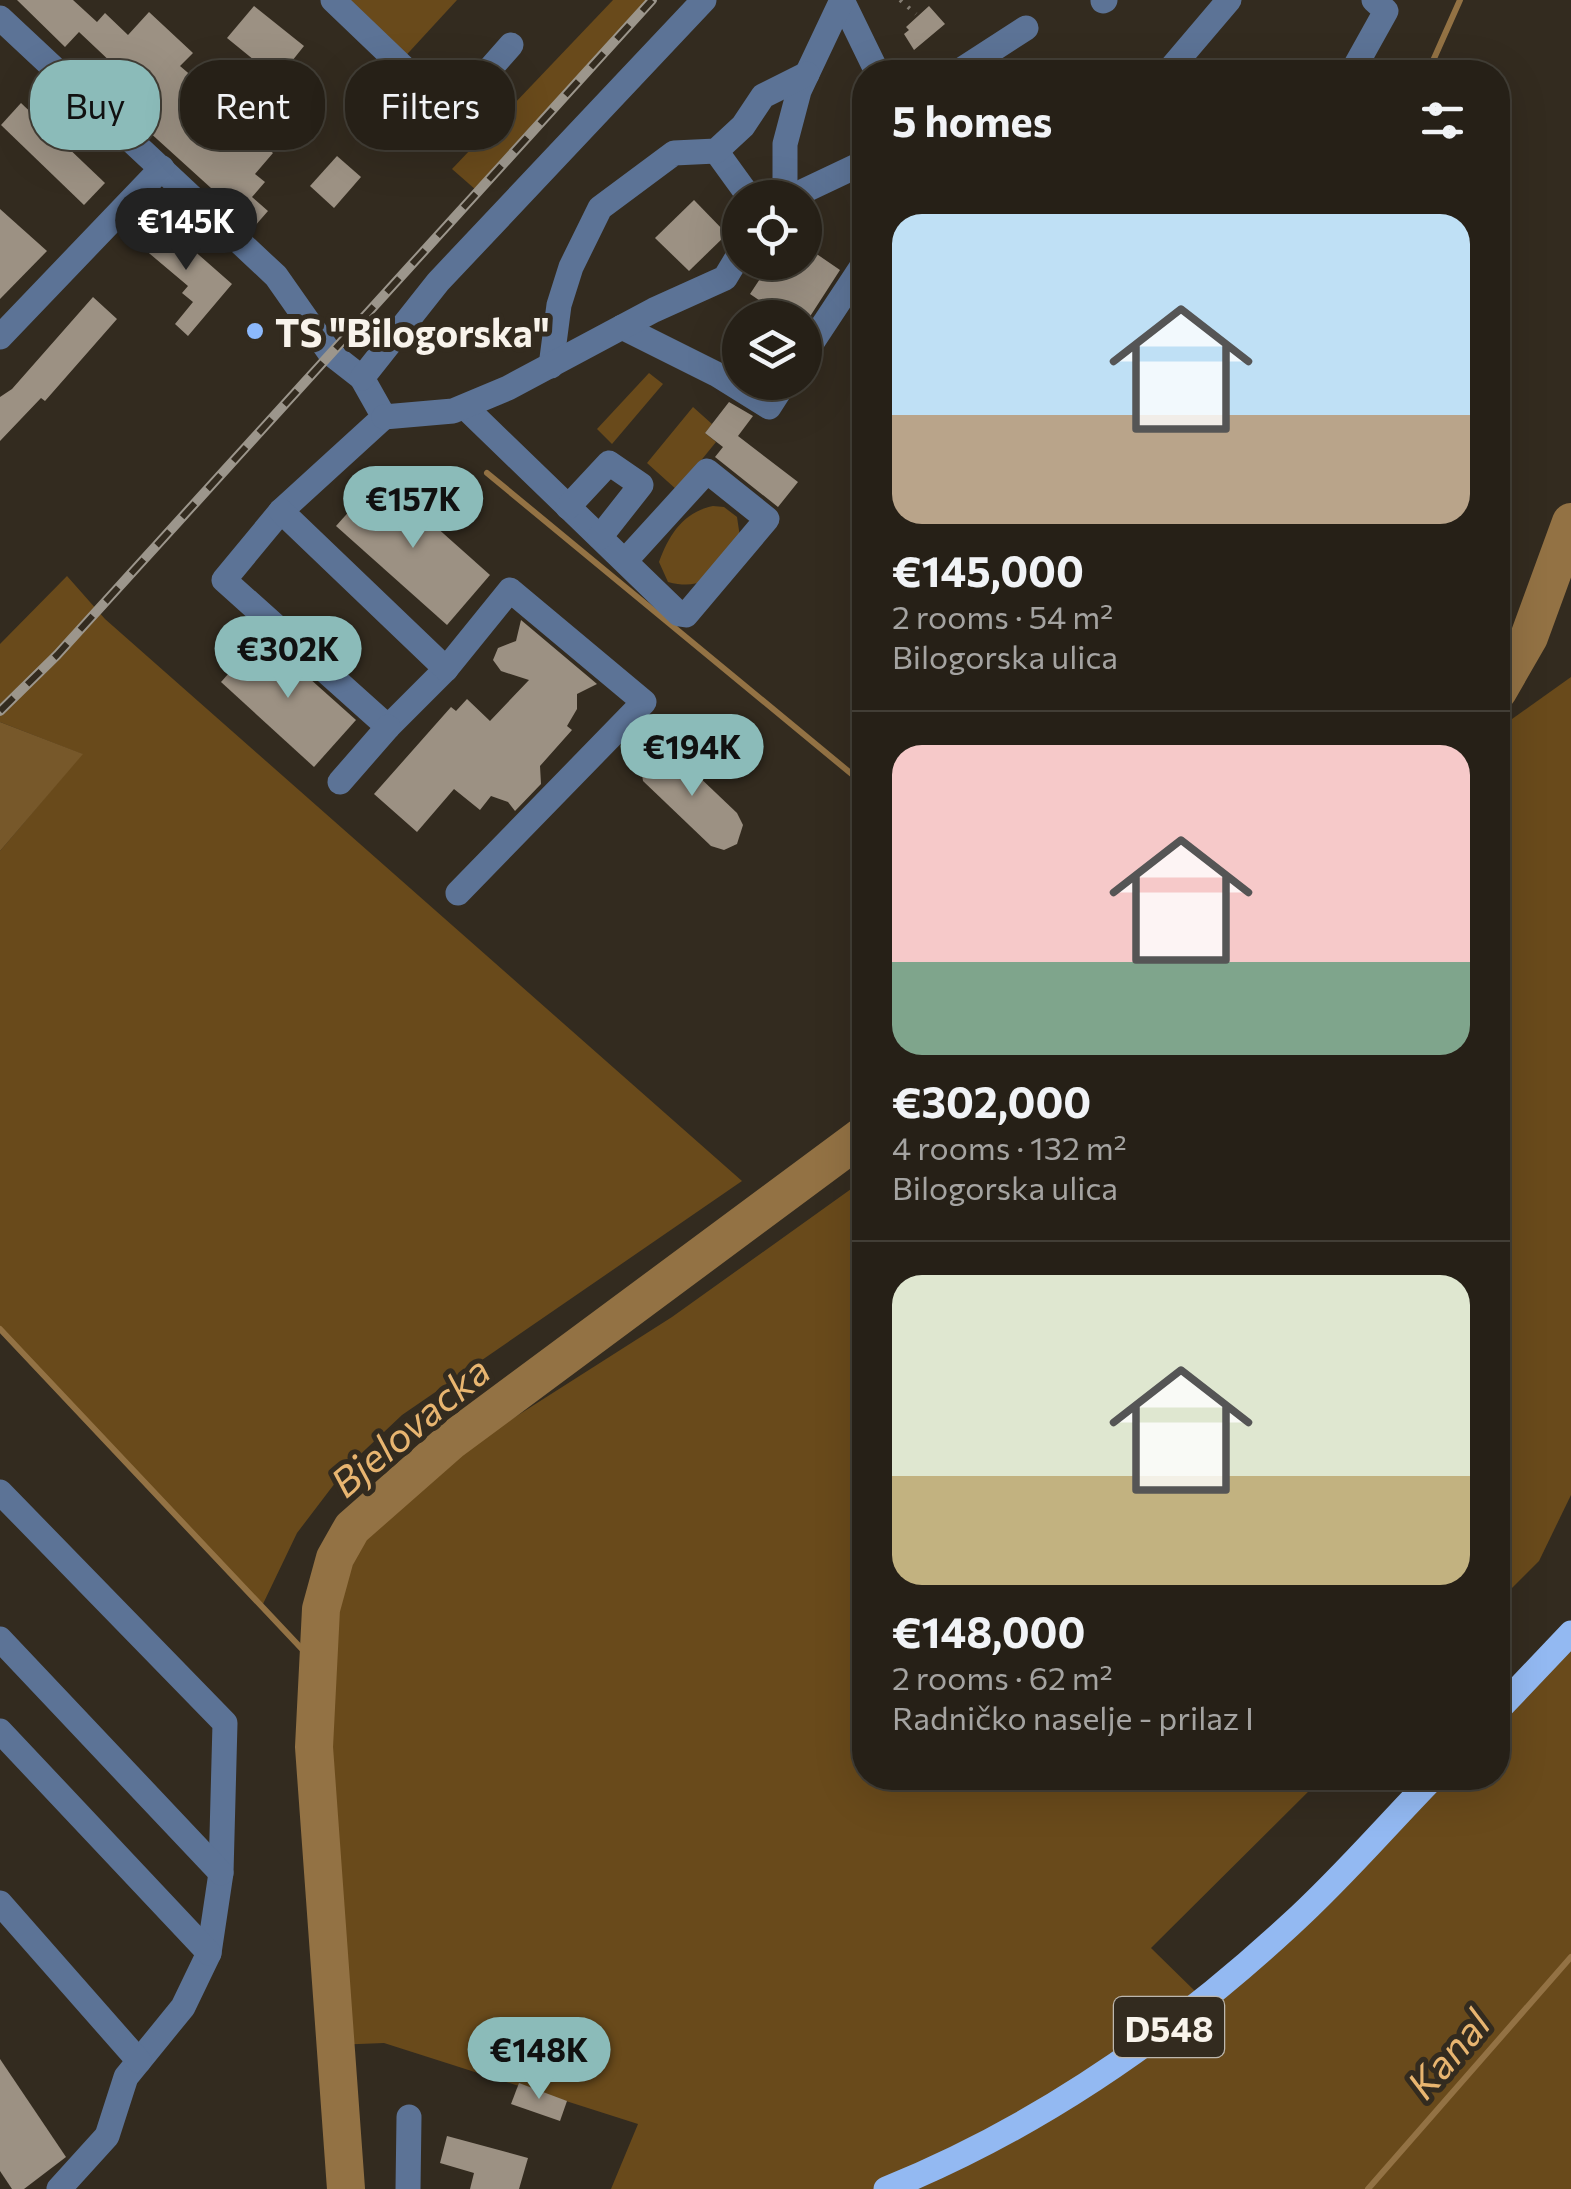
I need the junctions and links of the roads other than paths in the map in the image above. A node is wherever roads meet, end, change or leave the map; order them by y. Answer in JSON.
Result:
{"nodes":[{"id":1,"x":333,"y":0,"type":"edge"},
{"id":2,"x":704,"y":0,"type":"edge"},
{"id":3,"x":842,"y":0,"type":"edge"},
{"id":4,"x":1229,"y":0,"type":"edge"},
{"id":5,"x":1374,"y":0,"type":"edge"},
{"id":6,"x":0,"y":18,"type":"edge"},
{"id":7,"x":1026,"y":28,"type":"dead end"},
{"id":8,"x":511,"y":46,"type":"dead end"},
{"id":9,"x":871,"y":60,"type":"edge"},
{"id":10,"x":991,"y":60,"type":"edge"},
{"id":11,"x":1178,"y":60,"type":"edge"},
{"id":12,"x":1359,"y":60,"type":"edge"},
{"id":13,"x":807,"y":74,"type":"junction"},
{"id":14,"x":716,"y":151,"type":"junction"},
{"id":15,"x":162,"y":168,"type":"junction"},
{"id":16,"x":852,"y":168,"type":"edge"},
{"id":17,"x":737,"y":180,"type":"edge"},
{"id":18,"x":786,"y":180,"type":"edge"},
{"id":19,"x":822,"y":182,"type":"edge"},
{"id":20,"x":722,"y":279,"type":"edge"},
{"id":21,"x":852,"y":282,"type":"edge"},
{"id":22,"x":822,"y":327,"type":"edge"},
{"id":23,"x":622,"y":328,"type":"junction"},
{"id":24,"x":0,"y":338,"type":"edge"},
{"id":25,"x":551,"y":366,"type":"junction"},
{"id":26,"x":362,"y":378,"type":"junction"},
{"id":27,"x":722,"y":378,"type":"edge"},
{"id":28,"x":465,"y":407,"type":"junction"},
{"id":29,"x":384,"y":417,"type":"junction"},
{"id":30,"x":568,"y":506,"type":"junction"},
{"id":31,"x":281,"y":511,"type":"junction"},
{"id":32,"x":600,"y":537,"type":"junction"},
{"id":33,"x":625,"y":562,"type":"junction"},
{"id":34,"x":446,"y":669,"type":"junction"},
{"id":35,"x":388,"y":727,"type":"junction"},
{"id":36,"x":340,"y":782,"type":"dead end"},
{"id":37,"x":458,"y":894,"type":"dead end"},
{"id":38,"x":0,"y":1492,"type":"edge"},
{"id":39,"x":1571,"y":1634,"type":"edge"},
{"id":40,"x":0,"y":1640,"type":"edge"},
{"id":41,"x":1510,"y":1698,"type":"edge"},
{"id":42,"x":0,"y":1731,"type":"edge"},
{"id":43,"x":1421,"y":1790,"type":"edge"},
{"id":44,"x":221,"y":1873,"type":"junction"},
{"id":45,"x":0,"y":1903,"type":"edge"},
{"id":46,"x":210,"y":1953,"type":"junction"},
{"id":47,"x":139,"y":2061,"type":"junction"},
{"id":48,"x":409,"y":2118,"type":"dead end"},
{"id":49,"x":58,"y":2189,"type":"edge"},
{"id":50,"x":408,"y":2189,"type":"edge"},
{"id":51,"x":886,"y":2189,"type":"edge"}],
"edges":[{"from":1,"to":8,"type":"street"},
{"from":2,"to":26,"type":"street"},
{"from":3,"to":9,"type":"street"},
{"from":3,"to":13,"type":"street"},
{"from":4,"to":11,"type":"street"},
{"from":5,"to":12,"type":"street"},
{"from":6,"to":15,"type":"street"},
{"from":7,"to":10,"type":"street"},
{"from":13,"to":14,"type":"street"},
{"from":13,"to":18,"type":"street"},
{"from":14,"to":17,"type":"street"},
{"from":14,"to":25,"type":"street"},
{"from":15,"to":24,"type":"street"},
{"from":15,"to":26,"type":"street"},
{"from":16,"to":19,"type":"street"},
{"from":20,"to":23,"type":"street"},
{"from":21,"to":22,"type":"street"},
{"from":23,"to":25,"type":"street"},
{"from":23,"to":27,"type":"street"},
{"from":25,"to":28,"type":"street"},
{"from":26,"to":29,"type":"street"},
{"from":28,"to":29,"type":"street"},
{"from":28,"to":30,"type":"street"},
{"from":29,"to":31,"type":"street"},
{"from":30,"to":32,"type":"street"},
{"from":30,"to":32,"type":"street"},
{"from":31,"to":34,"type":"street"},
{"from":31,"to":35,"type":"street"},
{"from":32,"to":33,"type":"street"},
{"from":33,"to":33,"type":"street"},
{"from":34,"to":35,"type":"street"},
{"from":34,"to":37,"type":"street"},
{"from":35,"to":36,"type":"street"},
{"from":38,"to":44,"type":"street"},
{"from":39,"to":41,"type":"main road"},
{"from":40,"to":44,"type":"street"},
{"from":42,"to":46,"type":"street"},
{"from":43,"to":51,"type":"main road","number":"D548"},
{"from":44,"to":46,"type":"street"},
{"from":45,"to":47,"type":"street"},
{"from":46,"to":47,"type":"street"},
{"from":47,"to":49,"type":"street"},
{"from":48,"to":50,"type":"street"}]}
